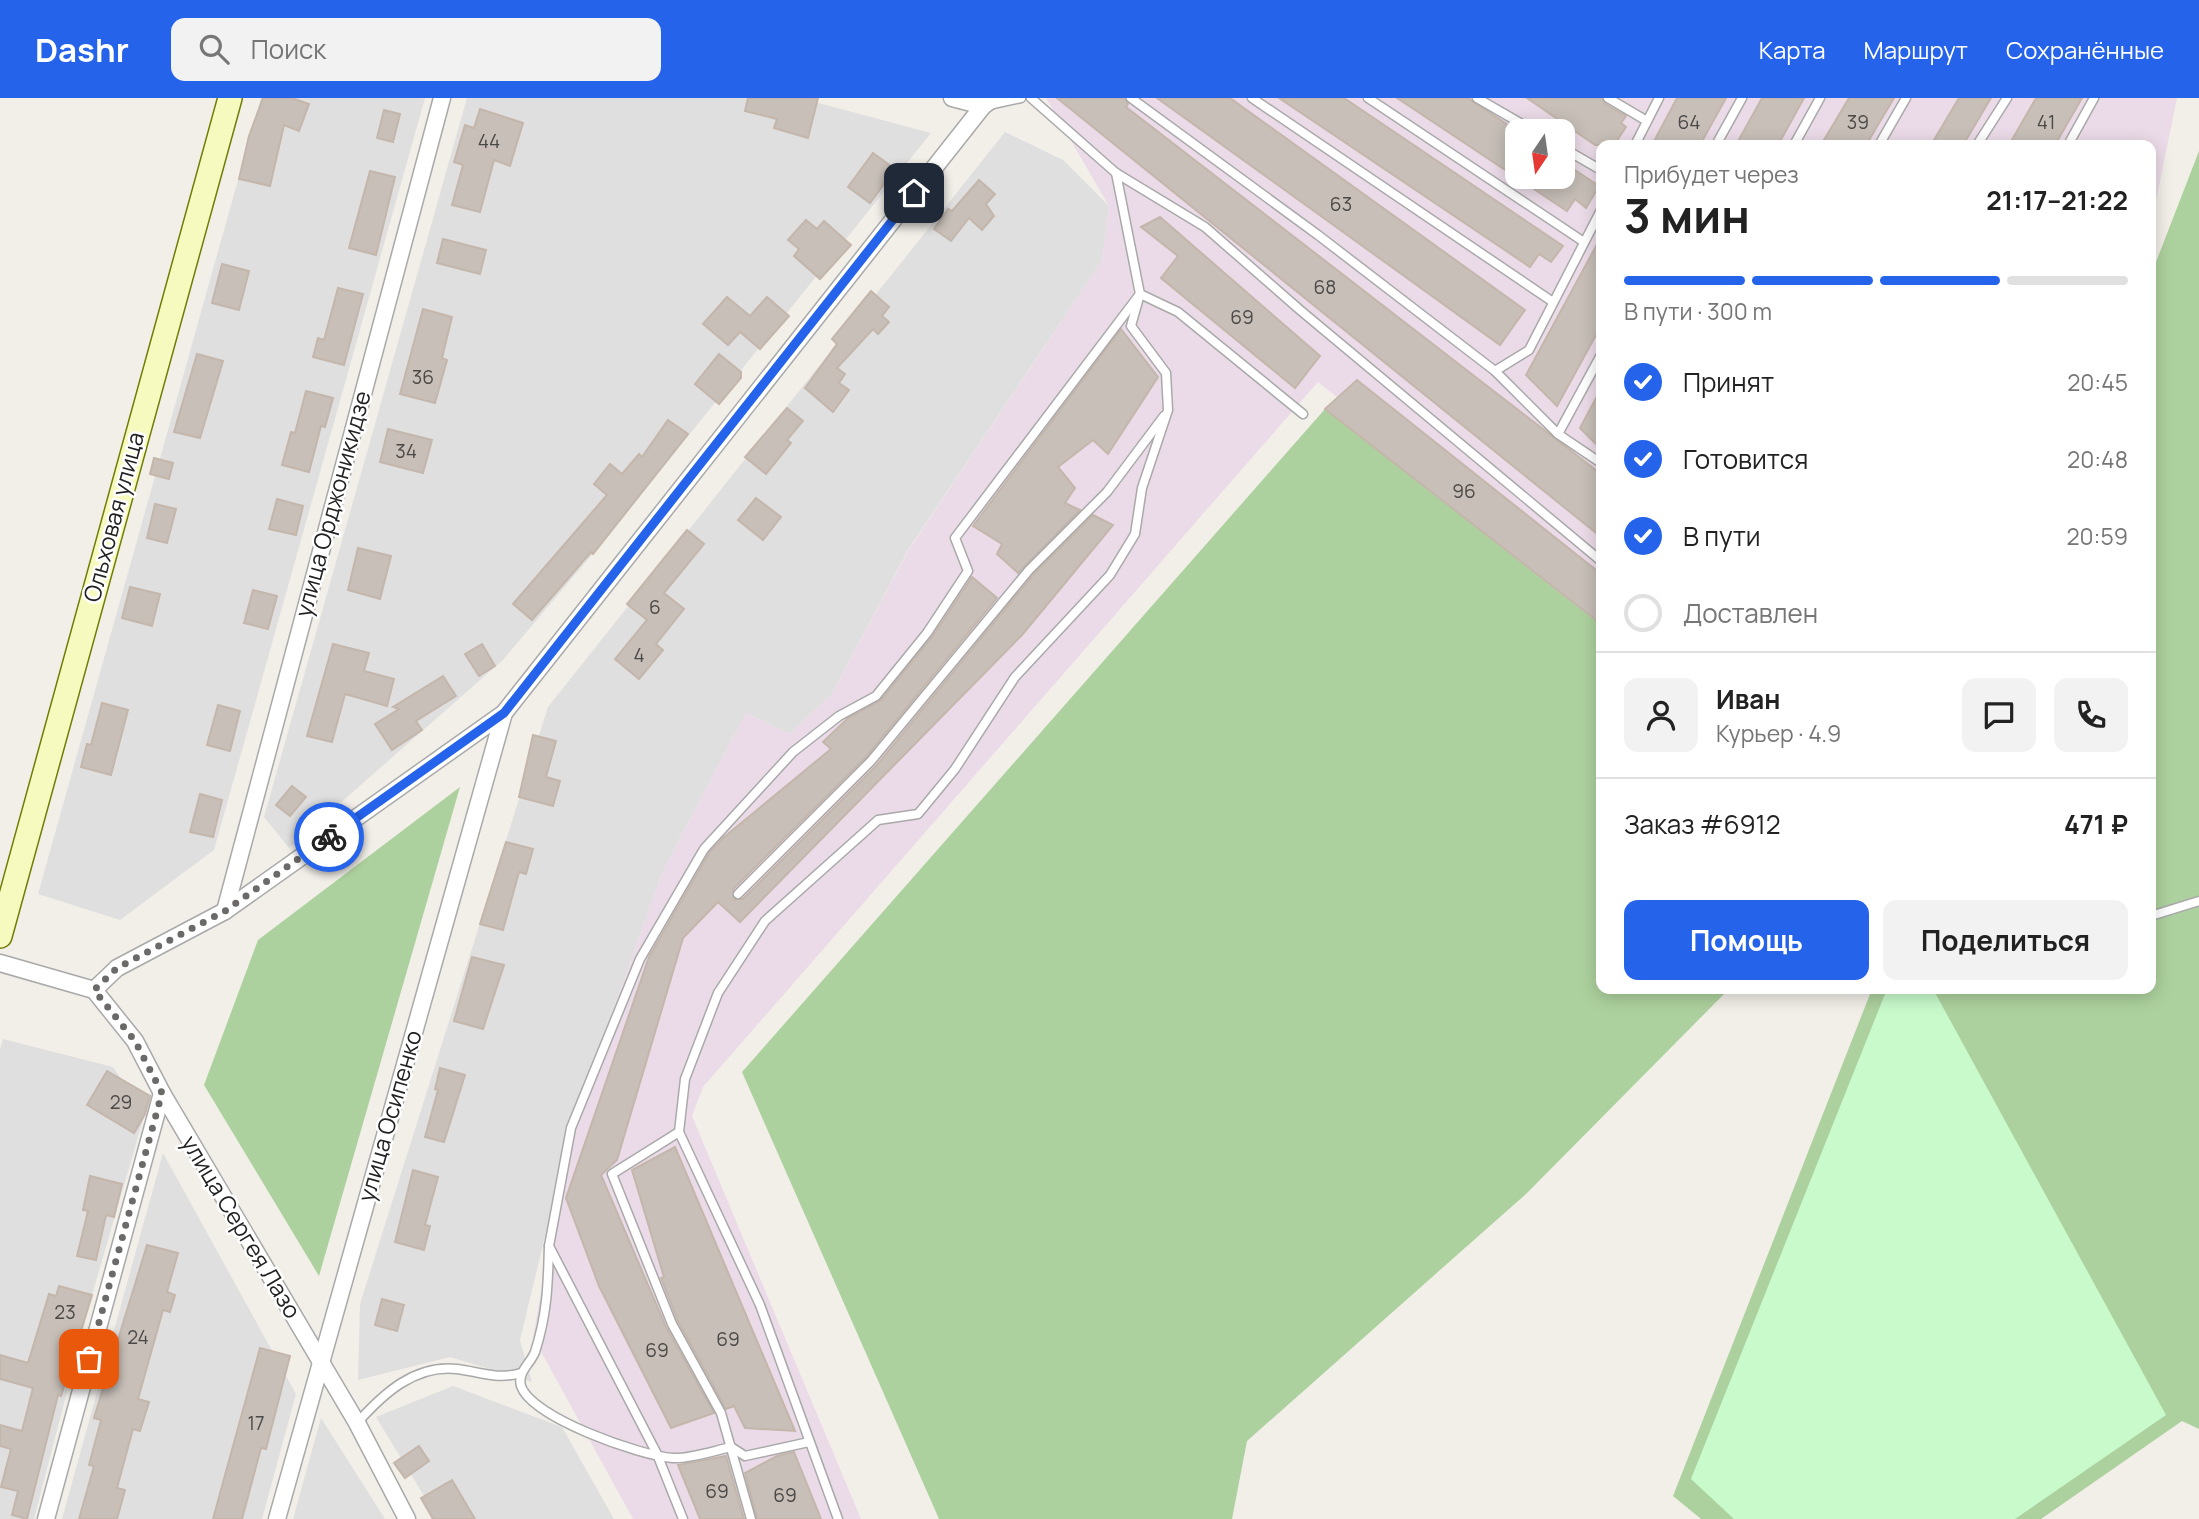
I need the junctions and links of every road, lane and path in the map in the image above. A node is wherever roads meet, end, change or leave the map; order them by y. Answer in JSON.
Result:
{"nodes":[{"id":1,"x":230,"y":98,"type":"edge"},
{"id":2,"x":442,"y":98,"type":"edge"},
{"id":3,"x":952,"y":98,"type":"edge"},
{"id":4,"x":1021,"y":98,"type":"edge"},
{"id":5,"x":1031,"y":98,"type":"edge"},
{"id":6,"x":1131,"y":98,"type":"edge"},
{"id":7,"x":1252,"y":98,"type":"edge"},
{"id":8,"x":1368,"y":98,"type":"edge"},
{"id":9,"x":1477,"y":98,"type":"edge"},
{"id":10,"x":1608,"y":98,"type":"edge"},
{"id":11,"x":1659,"y":98,"type":"edge"},
{"id":12,"x":1742,"y":98,"type":"edge"},
{"id":13,"x":1820,"y":98,"type":"edge"},
{"id":14,"x":1906,"y":98,"type":"edge"},
{"id":15,"x":2007,"y":98,"type":"edge"},
{"id":16,"x":2094,"y":98,"type":"edge"},
{"id":17,"x":988,"y":102,"type":"edge"},
{"id":18,"x":1513,"y":119,"type":"edge"},
{"id":19,"x":1647,"y":121,"type":"junction"},
{"id":20,"x":1638,"y":140,"type":"edge"},
{"id":21,"x":1719,"y":140,"type":"edge"},
{"id":22,"x":1797,"y":140,"type":"edge"},
{"id":23,"x":1882,"y":140,"type":"edge"},
{"id":24,"x":1980,"y":140,"type":"edge"},
{"id":25,"x":2071,"y":140,"type":"edge"},
{"id":26,"x":1575,"y":155,"type":"edge"},
{"id":27,"x":1596,"y":167,"type":"edge"},
{"id":28,"x":1116,"y":173,"type":"junction"},
{"id":29,"x":1596,"y":219,"type":"edge"},
{"id":30,"x":1584,"y":242,"type":"junction"},
{"id":31,"x":1140,"y":294,"type":"junction"},
{"id":32,"x":1553,"y":302,"type":"junction"},
{"id":33,"x":1596,"y":364,"type":"edge"},
{"id":34,"x":1495,"y":371,"type":"junction"},
{"id":35,"x":1168,"y":410,"type":"junction"},
{"id":36,"x":1303,"y":414,"type":"dead end"},
{"id":37,"x":1558,"y":434,"type":"junction"},
{"id":38,"x":1596,"y":460,"type":"edge"},
{"id":39,"x":1596,"y":557,"type":"edge"},
{"id":40,"x":504,"y":713,"type":"junction"},
{"id":41,"x":738,"y":894,"type":"dead end"},
{"id":42,"x":2199,"y":901,"type":"edge"},
{"id":43,"x":225,"y":911,"type":"junction"},
{"id":44,"x":2156,"y":914,"type":"edge"},
{"id":45,"x":0,"y":936,"type":"edge"},
{"id":46,"x":0,"y":963,"type":"edge"},
{"id":47,"x":94,"y":990,"type":"junction"},
{"id":48,"x":162,"y":1093,"type":"junction"},
{"id":49,"x":679,"y":1132,"type":"junction"},
{"id":50,"x":549,"y":1246,"type":"junction"},
{"id":51,"x":321,"y":1361,"type":"junction"},
{"id":52,"x":521,"y":1373,"type":"junction"},
{"id":53,"x":357,"y":1423,"type":"junction"},
{"id":54,"x":809,"y":1442,"type":"junction"},
{"id":55,"x":731,"y":1447,"type":"junction"},
{"id":56,"x":657,"y":1454,"type":"junction"},
{"id":57,"x":46,"y":1519,"type":"edge"},
{"id":58,"x":277,"y":1519,"type":"edge"},
{"id":59,"x":407,"y":1519,"type":"edge"},
{"id":60,"x":683,"y":1519,"type":"edge"},
{"id":61,"x":751,"y":1519,"type":"edge"},
{"id":62,"x":838,"y":1519,"type":"edge"}],
"edges":[{"from":1,"to":45,"type":"main road","name":"Ольховая улица"},
{"from":2,"to":43,"type":"street","name":"улица Орджоникидзе"},
{"from":3,"to":17,"type":"street"},
{"from":4,"to":17,"type":"lane"},
{"from":5,"to":28,"type":"lane"},
{"from":6,"to":34,"type":"lane"},
{"from":7,"to":32,"type":"lane"},
{"from":8,"to":30,"type":"lane"},
{"from":9,"to":18,"type":"lane"},
{"from":10,"to":19,"type":"lane"},
{"from":11,"to":19,"type":"lane"},
{"from":12,"to":21,"type":"lane"},
{"from":13,"to":22,"type":"lane"},
{"from":14,"to":23,"type":"lane"},
{"from":15,"to":24,"type":"lane"},
{"from":16,"to":25,"type":"lane"},
{"from":17,"to":40,"type":"street"},
{"from":19,"to":20,"type":"lane"},
{"from":26,"to":27,"type":"lane"},
{"from":28,"to":31,"type":"lane"},
{"from":28,"to":39,"type":"lane"},
{"from":29,"to":30,"type":"lane"},
{"from":30,"to":32,"type":"lane"},
{"from":31,"to":35,"type":"lane"},
{"from":31,"to":36,"type":"lane"},
{"from":31,"to":50,"type":"lane"},
{"from":32,"to":34,"type":"lane"},
{"from":33,"to":37,"type":"lane"},
{"from":34,"to":37,"type":"lane"},
{"from":35,"to":41,"type":"lane"},
{"from":35,"to":49,"type":"lane"},
{"from":37,"to":38,"type":"lane"},
{"from":40,"to":43,"type":"street"},
{"from":40,"to":51,"type":"street","name":"улица Осипенко"},
{"from":42,"to":44,"type":"lane"},
{"from":43,"to":47,"type":"street"},
{"from":46,"to":47,"type":"street"},
{"from":47,"to":48,"type":"street","name":"улица Сергея Лазо"},
{"from":48,"to":51,"type":"street","name":"улица Сергея Лазо"},
{"from":48,"to":57,"type":"street"},
{"from":49,"to":54,"type":"lane"},
{"from":49,"to":55,"type":"lane"},
{"from":50,"to":52,"type":"lane"},
{"from":50,"to":56,"type":"lane"},
{"from":51,"to":53,"type":"street","name":"улица Сергея Лазо"},
{"from":51,"to":58,"type":"street","name":"улица Осипенко"},
{"from":52,"to":53,"type":"lane"},
{"from":52,"to":56,"type":"lane"},
{"from":53,"to":59,"type":"street","name":"улица Сергея Лазо"},
{"from":54,"to":55,"type":"lane"},
{"from":54,"to":62,"type":"lane"},
{"from":55,"to":56,"type":"lane"},
{"from":55,"to":61,"type":"lane"},
{"from":56,"to":60,"type":"lane"}]}
